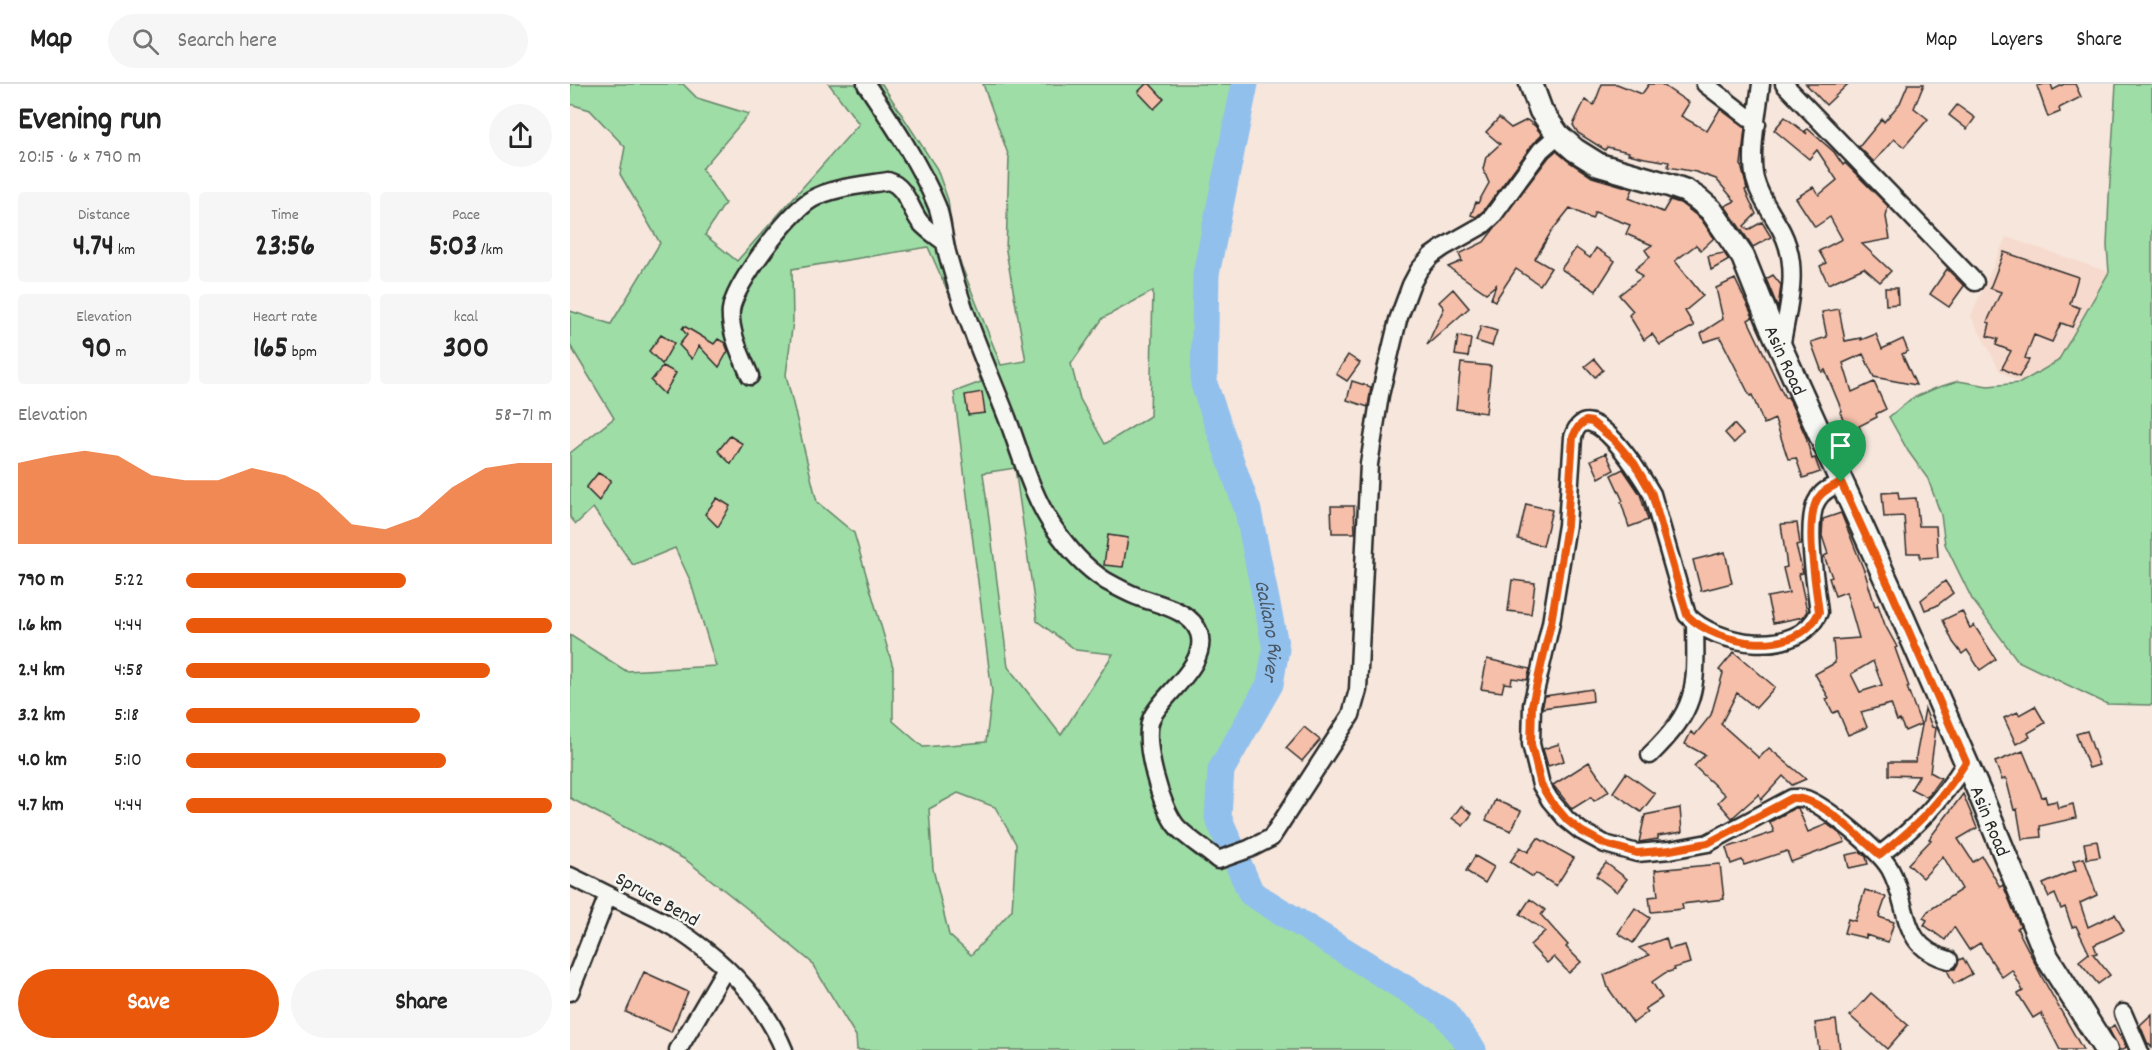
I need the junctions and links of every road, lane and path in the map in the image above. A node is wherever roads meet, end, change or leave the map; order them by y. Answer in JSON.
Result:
{"nodes":[{"id":1,"x":866,"y":84,"type":"edge"},
{"id":2,"x":1531,"y":84,"type":"edge"},
{"id":3,"x":1705,"y":84,"type":"edge"},
{"id":4,"x":1761,"y":84,"type":"edge"},
{"id":5,"x":1784,"y":84,"type":"edge"},
{"id":6,"x":1757,"y":124,"type":"junction"},
{"id":7,"x":1558,"y":135,"type":"junction"},
{"id":8,"x":943,"y":241,"type":"junction"},
{"id":9,"x":1975,"y":282,"type":"dead end"},
{"id":10,"x":1781,"y":348,"type":"junction"},
{"id":11,"x":750,"y":376,"type":"dead end"},
{"id":12,"x":1841,"y":482,"type":"junction"},
{"id":13,"x":1695,"y":623,"type":"junction"},
{"id":14,"x":1650,"y":755,"type":"dead end"},
{"id":15,"x":1966,"y":762,"type":"junction"},
{"id":16,"x":1880,"y":855,"type":"junction"},
{"id":17,"x":570,"y":876,"type":"edge"},
{"id":18,"x":608,"y":895,"type":"junction"},
{"id":19,"x":1949,"y":960,"type":"dead end"},
{"id":20,"x":726,"y":968,"type":"junction"},
{"id":21,"x":570,"y":992,"type":"edge"},
{"id":22,"x":2123,"y":1013,"type":"dead end"},
{"id":23,"x":678,"y":1050,"type":"edge"},
{"id":24,"x":784,"y":1050,"type":"edge"},
{"id":25,"x":2106,"y":1050,"type":"edge"},
{"id":26,"x":2139,"y":1050,"type":"edge"}],
"edges":[{"from":1,"to":8,"type":"street"},
{"from":2,"to":7,"type":"main road","name":"Asin Road"},
{"from":3,"to":6,"type":"street"},
{"from":4,"to":6,"type":"street"},
{"from":5,"to":9,"type":"street"},
{"from":6,"to":10,"type":"street"},
{"from":7,"to":8,"type":"street"},
{"from":7,"to":10,"type":"main road","name":"Asin Road"},
{"from":8,"to":11,"type":"street"},
{"from":10,"to":12,"type":"main road","name":"Asin Road"},
{"from":12,"to":13,"type":"street"},
{"from":12,"to":15,"type":"main road","name":"Asin Road"},
{"from":13,"to":14,"type":"street"},
{"from":13,"to":16,"type":"street"},
{"from":15,"to":16,"type":"street"},
{"from":15,"to":25,"type":"main road","name":"Asin Road"},
{"from":16,"to":19,"type":"street"},
{"from":17,"to":18,"type":"street","name":"Spruce Bend"},
{"from":18,"to":20,"type":"street","name":"Spruce Bend"},
{"from":18,"to":21,"type":"street"},
{"from":20,"to":23,"type":"street"},
{"from":20,"to":24,"type":"street","name":"Spruce Bend"},
{"from":22,"to":26,"type":"street"}]}
